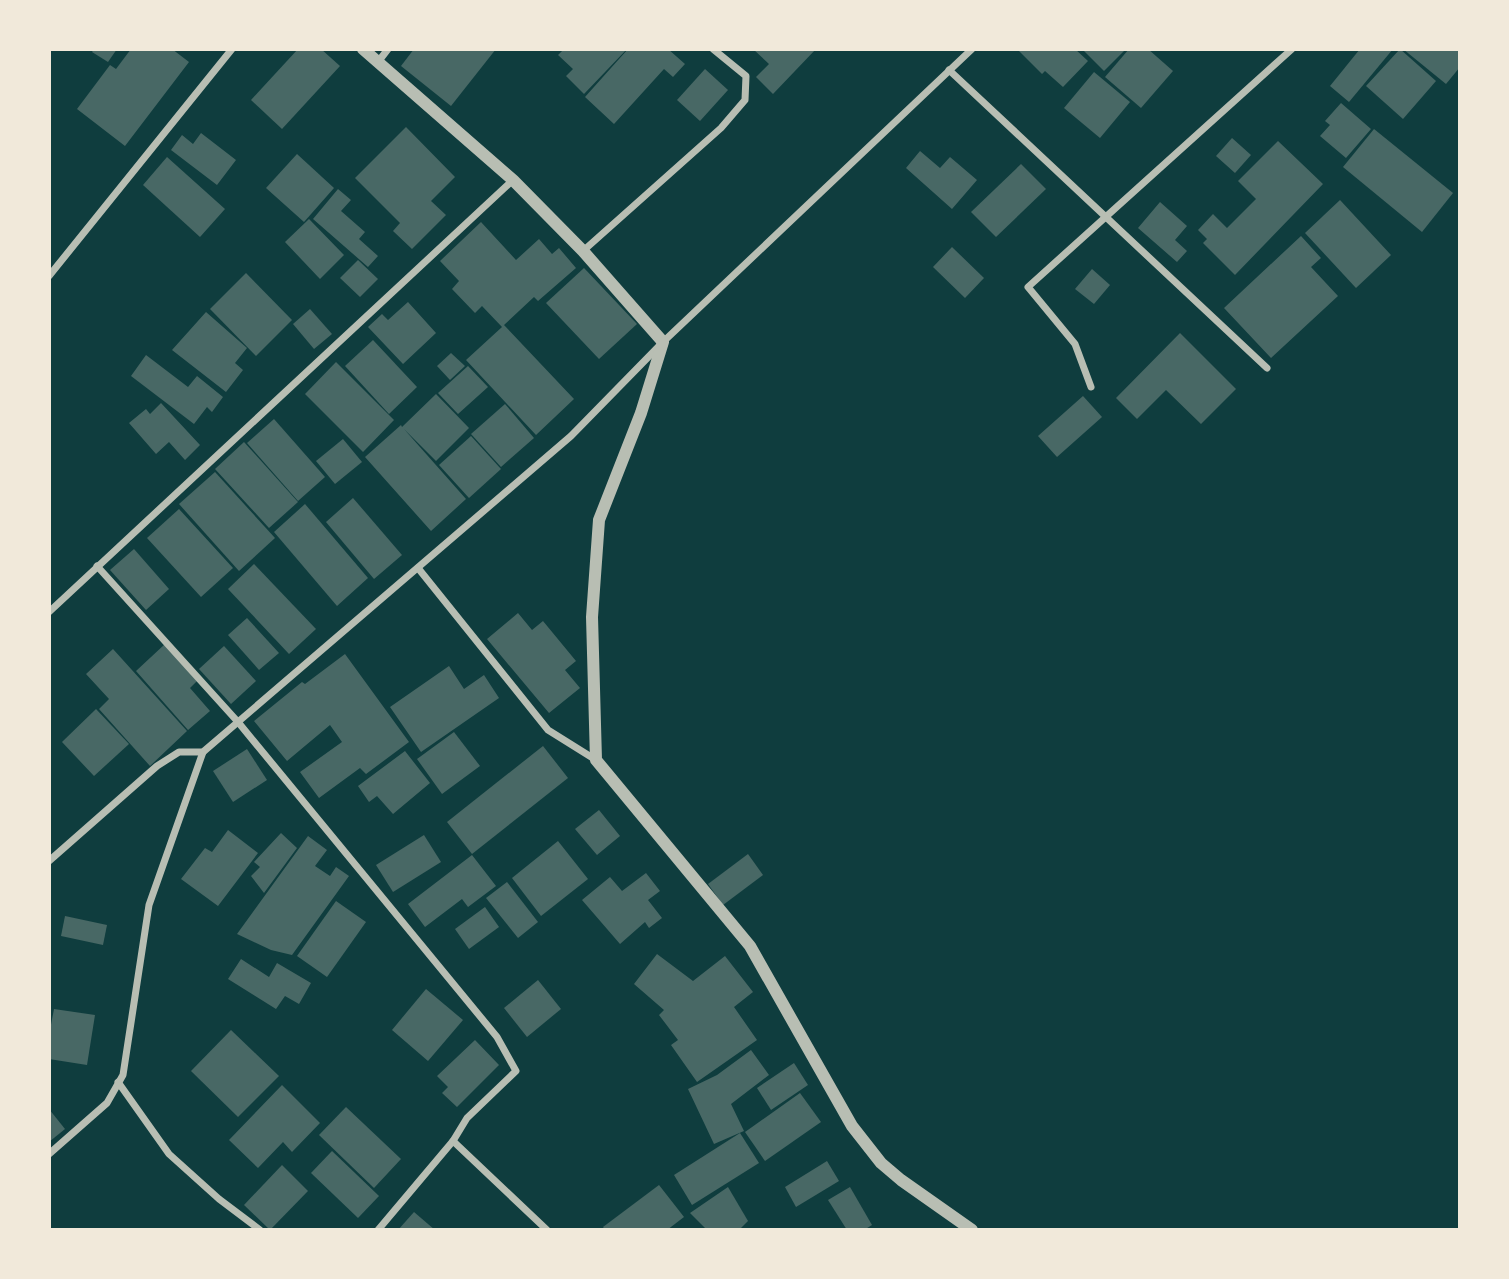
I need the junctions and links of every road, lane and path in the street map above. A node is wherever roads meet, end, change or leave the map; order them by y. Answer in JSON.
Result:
{"nodes":[{"id":1,"x":232,"y":49,"type":"edge"},
{"id":2,"x":363,"y":49,"type":"edge"},
{"id":3,"x":388,"y":49,"type":"edge"},
{"id":4,"x":713,"y":49,"type":"edge"},
{"id":5,"x":972,"y":49,"type":"edge"},
{"id":6,"x":1292,"y":49,"type":"edge"},
{"id":7,"x":378,"y":62,"type":"junction"},
{"id":8,"x":949,"y":70,"type":"junction"},
{"id":9,"x":513,"y":180,"type":"junction"},
{"id":10,"x":1106,"y":217,"type":"junction"},
{"id":11,"x":583,"y":251,"type":"junction"},
{"id":12,"x":49,"y":276,"type":"edge"},
{"id":13,"x":663,"y":342,"type":"junction"},
{"id":14,"x":1267,"y":368,"type":"dead end"},
{"id":15,"x":1091,"y":387,"type":"dead end"},
{"id":16,"x":97,"y":566,"type":"junction"},
{"id":17,"x":418,"y":568,"type":"junction"},
{"id":18,"x":49,"y":612,"type":"edge"},
{"id":19,"x":238,"y":722,"type":"junction"},
{"id":20,"x":202,"y":752,"type":"junction"},
{"id":21,"x":596,"y":760,"type":"junction"},
{"id":22,"x":49,"y":861,"type":"edge"},
{"id":23,"x":118,"y":1082,"type":"junction"},
{"id":24,"x":453,"y":1141,"type":"junction"},
{"id":25,"x":49,"y":1154,"type":"edge"},
{"id":26,"x":260,"y":1230,"type":"edge"},
{"id":27,"x":378,"y":1230,"type":"edge"},
{"id":28,"x":547,"y":1230,"type":"edge"},
{"id":29,"x":972,"y":1230,"type":"edge"}],
"edges":[{"from":1,"to":12,"type":"street"},
{"from":2,"to":7,"type":"street"},
{"from":3,"to":7,"type":"street"},
{"from":4,"to":11,"type":"street"},
{"from":5,"to":8,"type":"street"},
{"from":6,"to":10,"type":"street"},
{"from":7,"to":9,"type":"street"},
{"from":8,"to":10,"type":"street"},
{"from":8,"to":13,"type":"street"},
{"from":9,"to":11,"type":"street"},
{"from":9,"to":16,"type":"street"},
{"from":10,"to":14,"type":"street"},
{"from":10,"to":15,"type":"street"},
{"from":11,"to":13,"type":"street"},
{"from":13,"to":17,"type":"street"},
{"from":13,"to":21,"type":"street"},
{"from":16,"to":18,"type":"street"},
{"from":16,"to":19,"type":"street"},
{"from":17,"to":19,"type":"street"},
{"from":17,"to":21,"type":"street"},
{"from":19,"to":20,"type":"street"},
{"from":19,"to":24,"type":"street"},
{"from":20,"to":22,"type":"street"},
{"from":20,"to":23,"type":"street"},
{"from":21,"to":29,"type":"street"},
{"from":23,"to":25,"type":"street"},
{"from":23,"to":26,"type":"street"},
{"from":24,"to":27,"type":"street"},
{"from":24,"to":28,"type":"street"}]}
